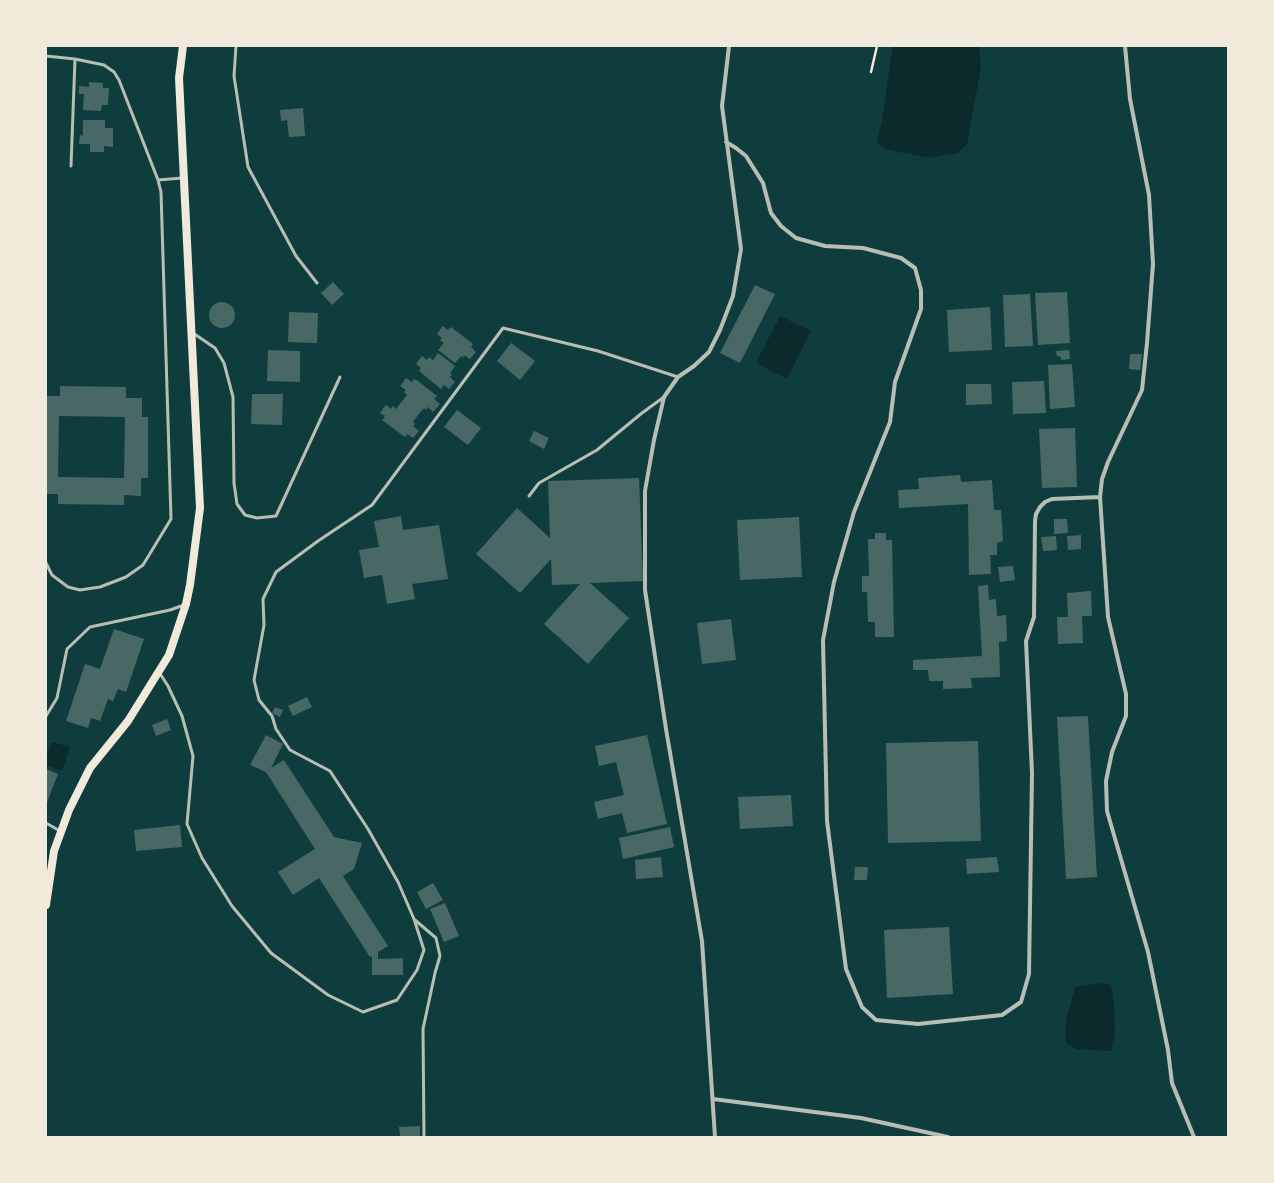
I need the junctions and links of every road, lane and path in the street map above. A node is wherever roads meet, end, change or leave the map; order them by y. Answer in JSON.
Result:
{"nodes":[{"id":1,"x":183,"y":46,"type":"edge"},
{"id":2,"x":236,"y":46,"type":"edge"},
{"id":3,"x":729,"y":46,"type":"edge"},
{"id":4,"x":878,"y":46,"type":"edge"},
{"id":5,"x":1125,"y":46,"type":"edge"},
{"id":6,"x":46,"y":56,"type":"edge"},
{"id":7,"x":75,"y":59,"type":"junction"},
{"id":8,"x":871,"y":72,"type":"dead end"},
{"id":9,"x":726,"y":142,"type":"junction"},
{"id":10,"x":71,"y":166,"type":"dead end"},
{"id":11,"x":184,"y":177,"type":"junction"},
{"id":12,"x":158,"y":180,"type":"junction"},
{"id":13,"x":317,"y":283,"type":"dead end"},
{"id":14,"x":191,"y":332,"type":"junction"},
{"id":15,"x":340,"y":377,"type":"dead end"},
{"id":16,"x":678,"y":377,"type":"junction"},
{"id":17,"x":664,"y":397,"type":"junction"},
{"id":18,"x":529,"y":496,"type":"dead end"},
{"id":19,"x":1100,"y":497,"type":"junction"},
{"id":20,"x":46,"y":563,"type":"edge"},
{"id":21,"x":186,"y":604,"type":"junction"},
{"id":22,"x":158,"y":672,"type":"junction"},
{"id":23,"x":46,"y":716,"type":"edge"},
{"id":24,"x":46,"y":823,"type":"edge"},
{"id":25,"x":61,"y":831,"type":"junction"},
{"id":26,"x":46,"y":905,"type":"edge"},
{"id":27,"x":414,"y":919,"type":"junction"},
{"id":28,"x":713,"y":1099,"type":"junction"},
{"id":29,"x":424,"y":1137,"type":"edge"},
{"id":30,"x":715,"y":1137,"type":"edge"},
{"id":31,"x":948,"y":1137,"type":"edge"},
{"id":32,"x":1194,"y":1137,"type":"edge"}],
"edges":[{"from":1,"to":11,"type":"main road"},
{"from":2,"to":13,"type":"lane"},
{"from":3,"to":9,"type":"street"},
{"from":4,"to":8,"type":"path"},
{"from":5,"to":19,"type":"street"},
{"from":6,"to":7,"type":"lane"},
{"from":7,"to":10,"type":"lane"},
{"from":7,"to":12,"type":"lane"},
{"from":9,"to":16,"type":"street"},
{"from":9,"to":19,"type":"street"},
{"from":11,"to":12,"type":"lane"},
{"from":11,"to":14,"type":"main road"},
{"from":12,"to":20,"type":"lane"},
{"from":14,"to":15,"type":"lane"},
{"from":14,"to":21,"type":"main road"},
{"from":16,"to":17,"type":"street"},
{"from":16,"to":27,"type":"lane"},
{"from":17,"to":18,"type":"lane"},
{"from":17,"to":28,"type":"street"},
{"from":19,"to":32,"type":"street"},
{"from":21,"to":22,"type":"main road"},
{"from":21,"to":23,"type":"lane"},
{"from":22,"to":25,"type":"main road"},
{"from":22,"to":27,"type":"lane"},
{"from":24,"to":25,"type":"lane"},
{"from":25,"to":26,"type":"main road"},
{"from":27,"to":29,"type":"lane"},
{"from":28,"to":30,"type":"street"},
{"from":28,"to":31,"type":"street"}]}
